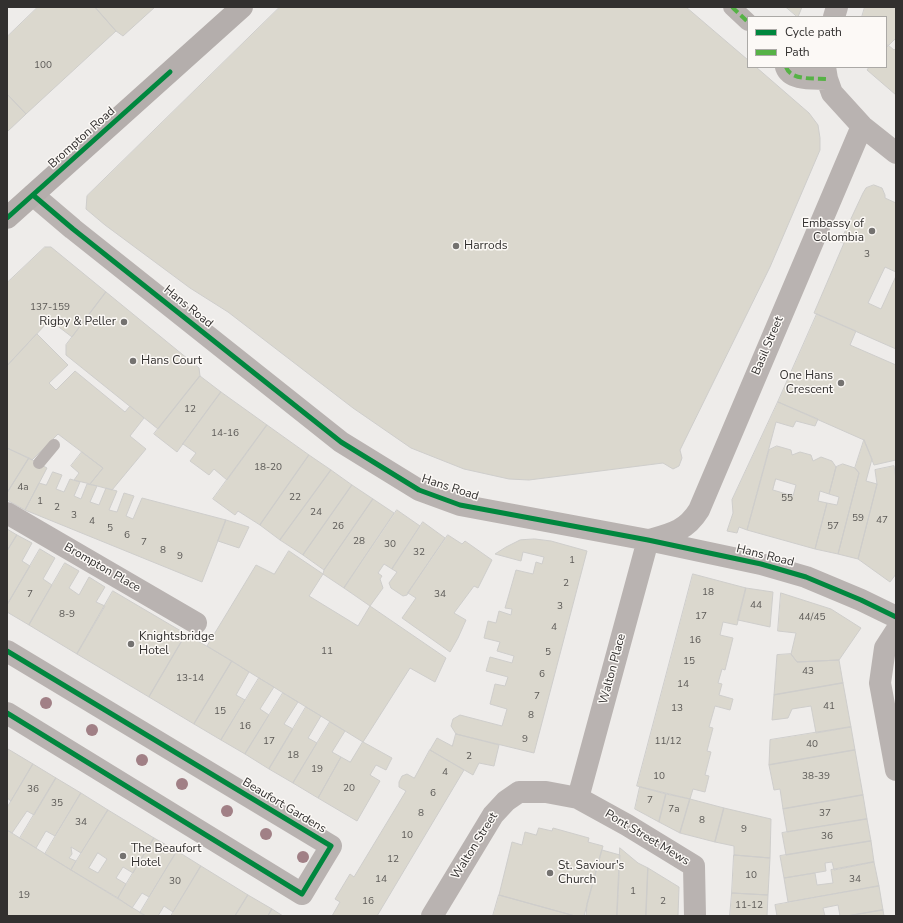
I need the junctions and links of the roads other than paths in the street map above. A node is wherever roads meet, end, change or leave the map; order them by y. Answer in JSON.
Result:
{"nodes":[{"id":1,"x":242,"y":7,"type":"edge"},
{"id":2,"x":732,"y":7,"type":"edge"},
{"id":3,"x":747,"y":21,"type":"edge"},
{"id":4,"x":786,"y":68,"type":"edge"},
{"id":5,"x":828,"y":80,"type":"edge"},
{"id":6,"x":862,"y":126,"type":"junction"},
{"id":7,"x":896,"y":153,"type":"edge"},
{"id":8,"x":33,"y":195,"type":"junction"},
{"id":9,"x":7,"y":218,"type":"edge"},
{"id":10,"x":54,"y":445,"type":"dead end"},
{"id":11,"x":39,"y":463,"type":"dead end"},
{"id":12,"x":10,"y":510,"type":"edge"},
{"id":13,"x":648,"y":540,"type":"junction"},
{"id":14,"x":896,"y":617,"type":"edge"},
{"id":15,"x":196,"y":623,"type":"dead end"},
{"id":16,"x":896,"y":631,"type":"edge"},
{"id":17,"x":7,"y":651,"type":"edge"},
{"id":18,"x":7,"y":714,"type":"edge"},
{"id":19,"x":896,"y":770,"type":"edge"},
{"id":20,"x":578,"y":798,"type":"junction"},
{"id":21,"x":432,"y":916,"type":"edge"},
{"id":22,"x":695,"y":916,"type":"edge"}],
"edges":[{"from":1,"to":8,"type":"highway","name":"Brompton Road"},
{"from":2,"to":3,"type":"street"},
{"from":4,"to":5,"type":"street"},
{"from":5,"to":6,"type":"street"},
{"from":6,"to":7,"type":"street"},
{"from":6,"to":13,"type":"street","name":"Basil Street"},
{"from":8,"to":9,"type":"highway","name":"Brompton Road"},
{"from":8,"to":13,"type":"street","name":"Hans Road"},
{"from":10,"to":11,"type":"lane"},
{"from":12,"to":15,"type":"street","name":"Brompton Place"},
{"from":13,"to":14,"type":"street","name":"Hans Road"},
{"from":13,"to":20,"type":"street","name":"Walton Place"},
{"from":16,"to":19,"type":"street"},
{"from":17,"to":18,"type":"street","name":"Beaufort Gardens"},
{"from":20,"to":21,"type":"street","name":"Walton Street"},
{"from":20,"to":22,"type":"street","name":"Pont Street Mews"}]}
